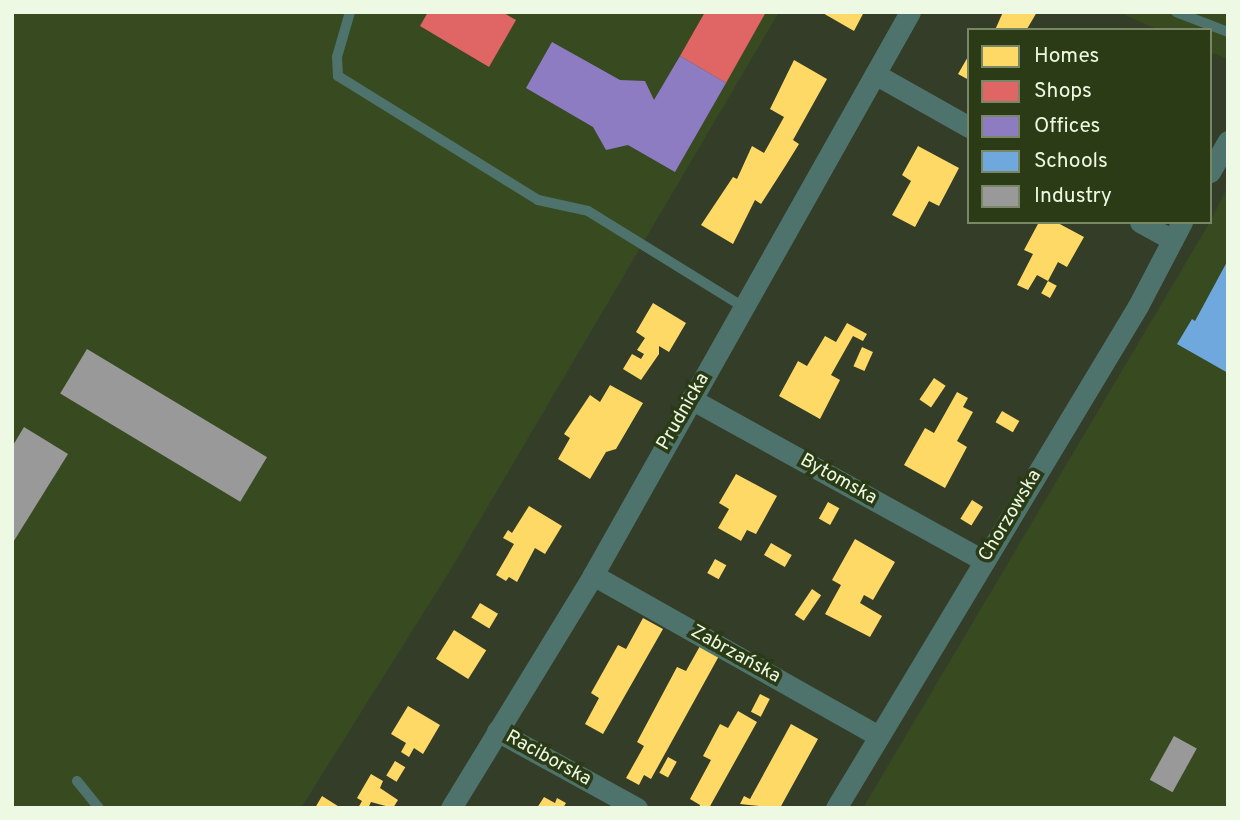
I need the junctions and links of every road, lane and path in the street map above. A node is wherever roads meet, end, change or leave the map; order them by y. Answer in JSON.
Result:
{"nodes":[{"id":1,"x":350,"y":12,"type":"edge"},
{"id":2,"x":910,"y":12,"type":"edge"},
{"id":3,"x":1176,"y":12,"type":"edge"},
{"id":4,"x":1228,"y":32,"type":"edge"},
{"id":5,"x":875,"y":74,"type":"junction"},
{"id":6,"x":967,"y":126,"type":"edge"},
{"id":7,"x":1228,"y":141,"type":"edge"},
{"id":8,"x":1212,"y":169,"type":"edge"},
{"id":9,"x":1148,"y":224,"type":"edge"},
{"id":10,"x":1177,"y":231,"type":"edge"},
{"id":11,"x":745,"y":308,"type":"junction"},
{"id":12,"x":691,"y":399,"type":"junction"},
{"id":13,"x":984,"y":561,"type":"junction"},
{"id":14,"x":593,"y":575,"type":"junction"},
{"id":15,"x":497,"y":731,"type":"junction"},
{"id":16,"x":877,"y":736,"type":"junction"},
{"id":17,"x":77,"y":781,"type":"dead end"},
{"id":18,"x":99,"y":808,"type":"edge"},
{"id":19,"x":451,"y":808,"type":"edge"},
{"id":20,"x":637,"y":808,"type":"edge"},
{"id":21,"x":836,"y":808,"type":"edge"}],
"edges":[{"from":1,"to":11,"type":"lane"},
{"from":2,"to":5,"type":"street","name":"Prudnicka"},
{"from":3,"to":4,"type":"lane"},
{"from":5,"to":6,"type":"street"},
{"from":5,"to":11,"type":"street","name":"Prudnicka"},
{"from":7,"to":8,"type":"street"},
{"from":9,"to":10,"type":"street"},
{"from":10,"to":13,"type":"street","name":"Chorzowska"},
{"from":11,"to":12,"type":"street","name":"Prudnicka"},
{"from":12,"to":13,"type":"street","name":"Bytomska"},
{"from":12,"to":14,"type":"street","name":"Prudnicka"},
{"from":13,"to":16,"type":"street","name":"Chorzowska"},
{"from":14,"to":15,"type":"street","name":"Prudnicka"},
{"from":14,"to":16,"type":"street","name":"Zabrzańska"},
{"from":15,"to":19,"type":"street","name":"Prudnicka"},
{"from":15,"to":20,"type":"street","name":"Raciborska"},
{"from":16,"to":21,"type":"street","name":"Chorzowska"},
{"from":17,"to":18,"type":"lane"}]}
